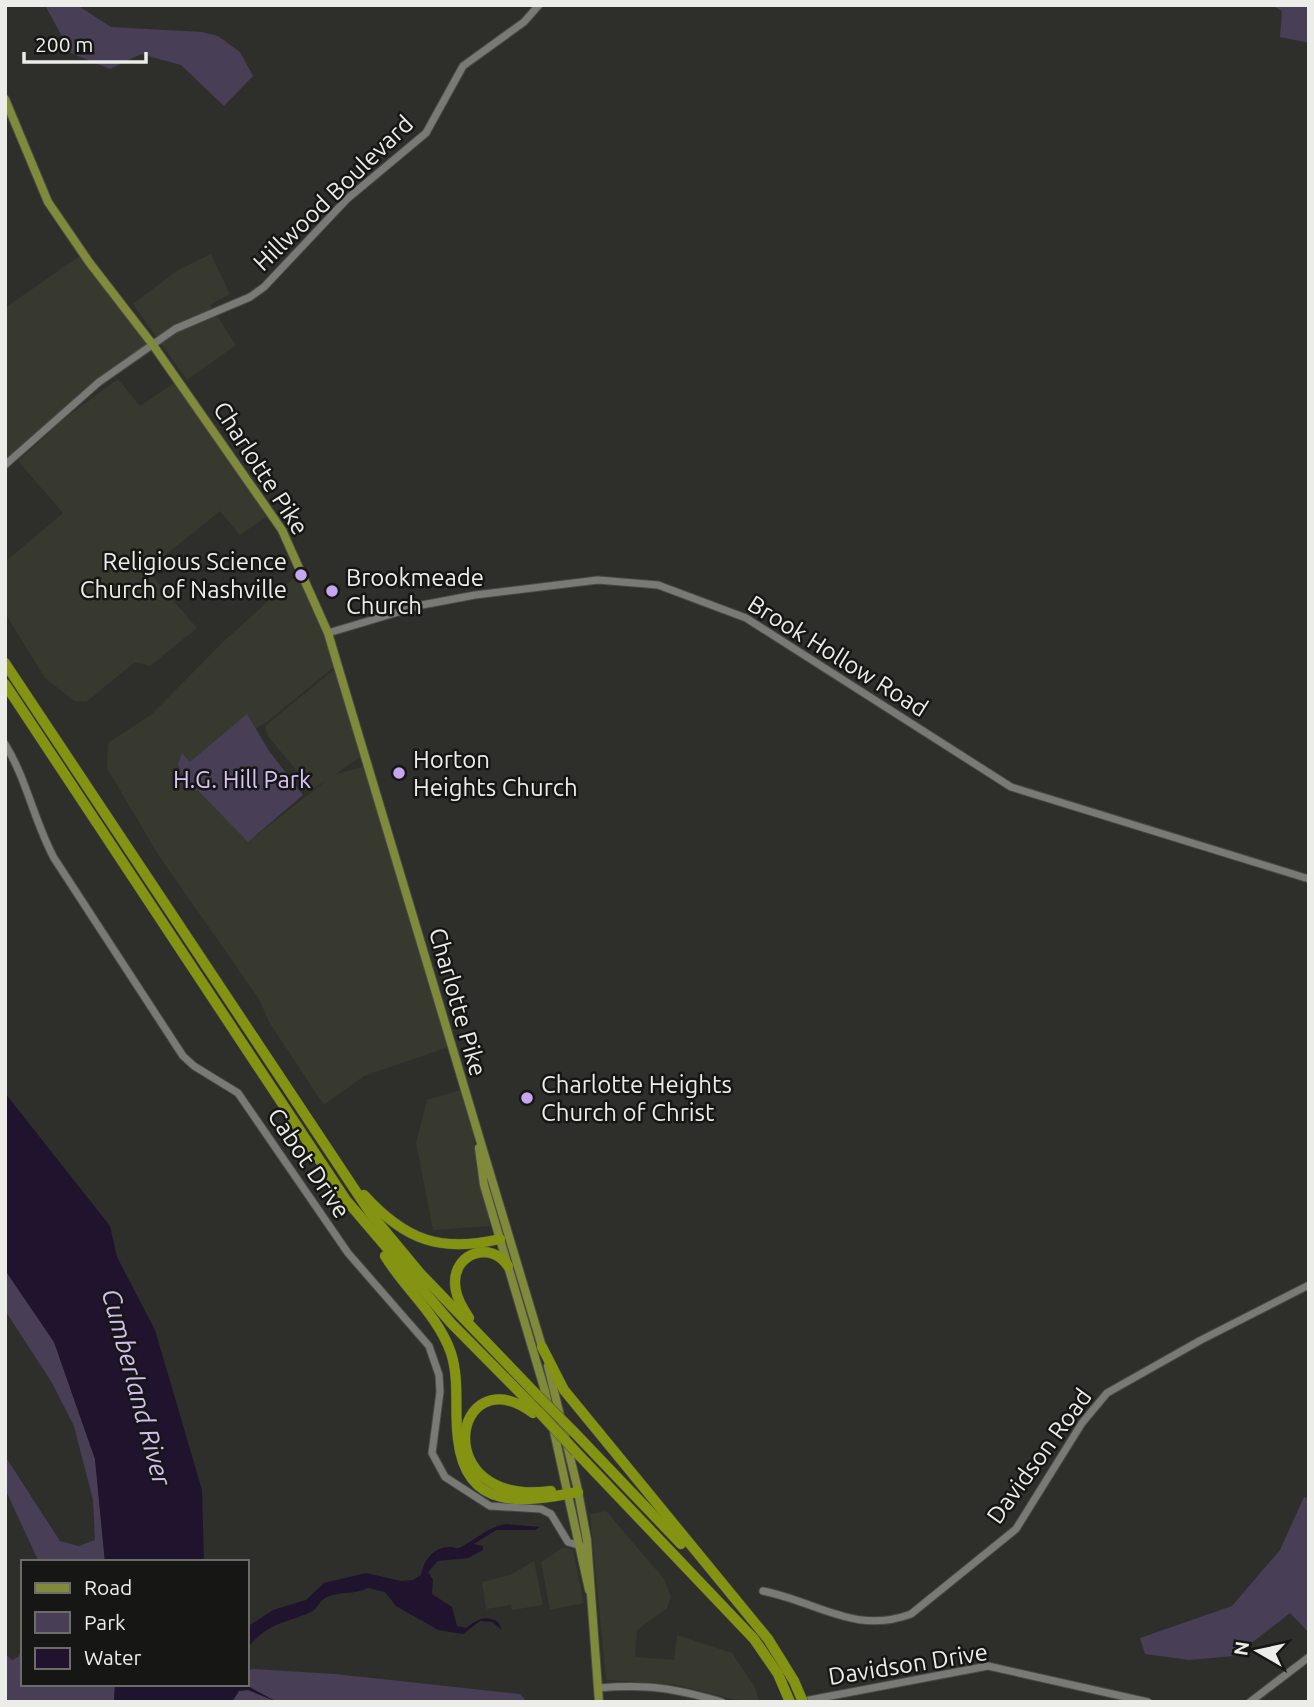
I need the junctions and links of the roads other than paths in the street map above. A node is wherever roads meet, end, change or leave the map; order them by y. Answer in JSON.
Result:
{"nodes":[{"id":1,"x":539,"y":5,"type":"edge"},
{"id":2,"x":5,"y":99,"type":"edge"},
{"id":3,"x":153,"y":345,"type":"junction"},
{"id":4,"x":5,"y":465,"type":"edge"},
{"id":5,"x":328,"y":633,"type":"junction"},
{"id":6,"x":5,"y":663,"type":"edge"},
{"id":7,"x":5,"y":684,"type":"edge"},
{"id":8,"x":5,"y":744,"type":"edge"},
{"id":9,"x":1309,"y":879,"type":"edge"},
{"id":10,"x":338,"y":1166,"type":"junction"},
{"id":11,"x":370,"y":1231,"type":"junction"},
{"id":12,"x":505,"y":1239,"type":"junction"},
{"id":13,"x":508,"y":1266,"type":"junction"},
{"id":14,"x":1309,"y":1285,"type":"edge"},
{"id":15,"x":478,"y":1334,"type":"junction"},
{"id":16,"x":542,"y":1347,"type":"junction"},
{"id":17,"x":539,"y":1414,"type":"junction"},
{"id":18,"x":573,"y":1490,"type":"junction"},
{"id":19,"x":578,"y":1545,"type":"junction"},
{"id":20,"x":588,"y":1547,"type":"junction"},
{"id":21,"x":763,"y":1591,"type":"dead end"},
{"id":22,"x":730,"y":1595,"type":"junction"},
{"id":23,"x":591,"y":1600,"type":"junction"},
{"id":24,"x":1309,"y":1657,"type":"edge"},
{"id":25,"x":598,"y":1688,"type":"junction"},
{"id":26,"x":599,"y":1702,"type":"edge"},
{"id":27,"x":722,"y":1702,"type":"edge"},
{"id":28,"x":790,"y":1702,"type":"edge"},
{"id":29,"x":798,"y":1702,"type":"edge"},
{"id":30,"x":803,"y":1702,"type":"edge"},
{"id":31,"x":1147,"y":1702,"type":"edge"},
{"id":32,"x":1250,"y":1702,"type":"edge"}],
"edges":[{"from":1,"to":3,"type":"street","name":"Hillwood Boulevard"},
{"from":2,"to":3,"type":"main road","name":"Charlotte Pike"},
{"from":3,"to":4,"type":"street","name":"Hillwood Boulevard"},
{"from":3,"to":5,"type":"main road","name":"Charlotte Pike"},
{"from":5,"to":9,"type":"street","name":"Brook Hollow Road"},
{"from":5,"to":12,"type":"main road","name":"Charlotte Pike"},
{"from":6,"to":10,"type":"highway"},
{"from":7,"to":11,"type":"highway"},
{"from":8,"to":19,"type":"street","name":"Cabot Drive"},
{"from":10,"to":12,"type":"highway"},
{"from":10,"to":15,"type":"highway"},
{"from":11,"to":17,"type":"highway"},
{"from":11,"to":18,"type":"highway"},
{"from":12,"to":13,"type":"main road","name":"Charlotte Pike"},
{"from":12,"to":16,"type":"main road","name":"Charlotte Pike"},
{"from":13,"to":15,"type":"highway"},
{"from":13,"to":18,"type":"main road","name":"Charlotte Pike"},
{"from":14,"to":21,"type":"street","name":"Davidson Road"},
{"from":15,"to":22,"type":"highway","bridge":true},
{"from":16,"to":18,"type":"main road","name":"Charlotte Pike"},
{"from":16,"to":22,"type":"highway"},
{"from":17,"to":18,"type":"highway"},
{"from":17,"to":28,"type":"highway","bridge":true},
{"from":18,"to":19,"type":"main road","name":"Charlotte Pike"},
{"from":18,"to":20,"type":"main road","name":"Charlotte Pike"},
{"from":19,"to":20,"type":"street"},
{"from":19,"to":23,"type":"main road","name":"Charlotte Pike"},
{"from":20,"to":23,"type":"main road","name":"Charlotte Pike"},
{"from":22,"to":30,"type":"highway","bridge":true},
{"from":23,"to":25,"type":"main road","name":"Charlotte Pike"},
{"from":24,"to":32,"type":"street"},
{"from":25,"to":26,"type":"main road","name":"Charlotte Pike"},
{"from":25,"to":27,"type":"street"},
{"from":29,"to":31,"type":"street","name":"Davidson Drive"}]}
